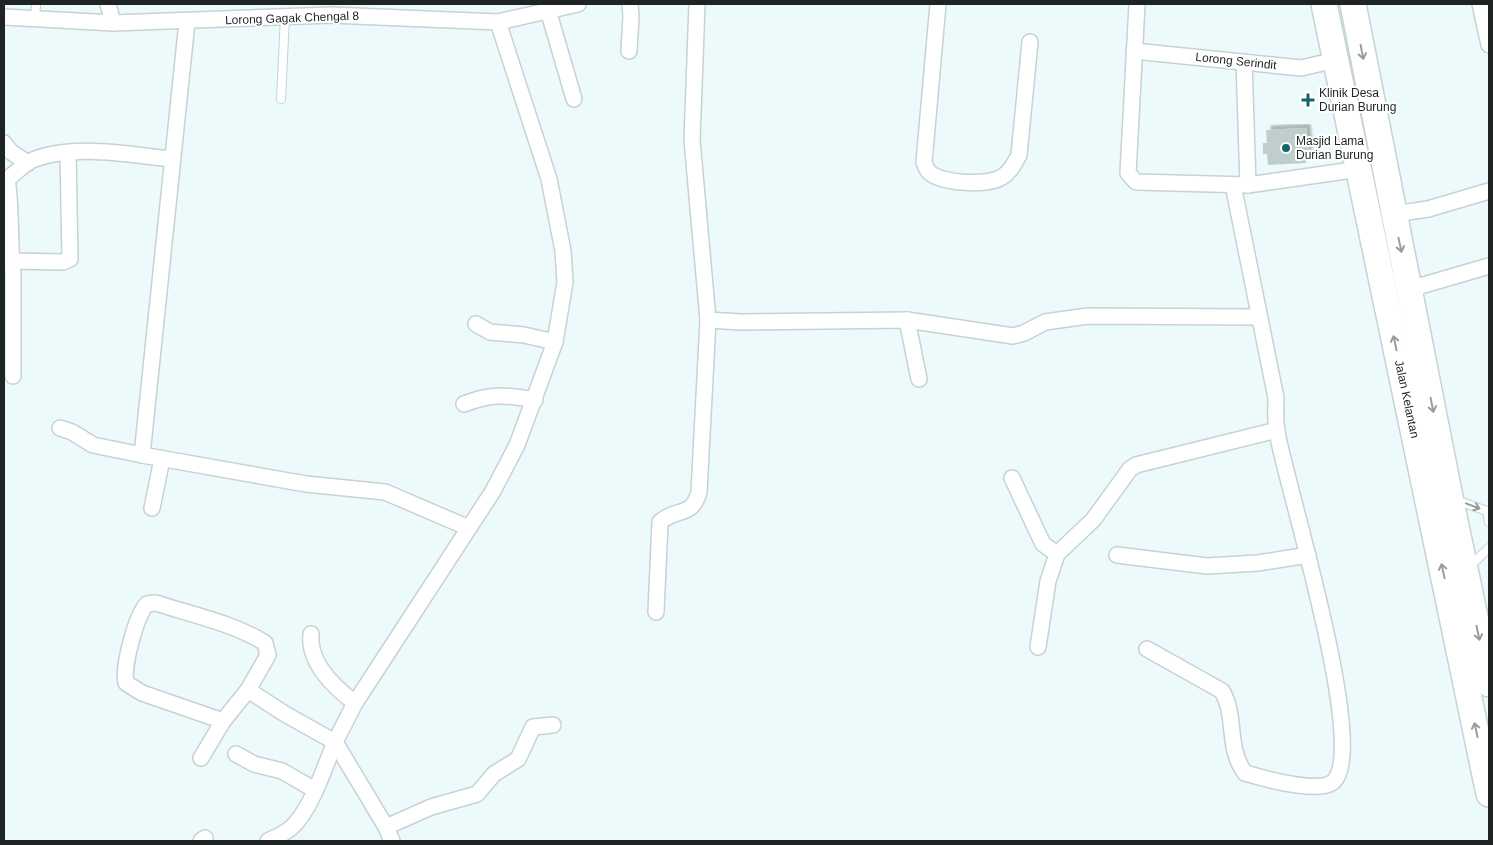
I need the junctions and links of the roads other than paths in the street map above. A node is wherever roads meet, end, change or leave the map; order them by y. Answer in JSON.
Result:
{"nodes":[{"id":1,"x":36,"y":4,"type":"edge"},
{"id":2,"x":576,"y":4,"type":"edge"},
{"id":3,"x":630,"y":4,"type":"edge"},
{"id":4,"x":697,"y":4,"type":"edge"},
{"id":5,"x":938,"y":4,"type":"edge"},
{"id":6,"x":1137,"y":4,"type":"edge"},
{"id":7,"x":1324,"y":4,"type":"edge"},
{"id":8,"x":1353,"y":4,"type":"edge"},
{"id":9,"x":1480,"y":4,"type":"edge"},
{"id":10,"x":548,"y":10,"type":"junction"},
{"id":11,"x":110,"y":13,"type":"edge"},
{"id":12,"x":4,"y":17,"type":"edge"},
{"id":13,"x":35,"y":17,"type":"junction"},
{"id":14,"x":286,"y":17,"type":"junction"},
{"id":15,"x":186,"y":22,"type":"junction"},
{"id":16,"x":498,"y":22,"type":"junction"},
{"id":17,"x":1030,"y":42,"type":"dead end"},
{"id":18,"x":1489,"y":45,"type":"edge"},
{"id":19,"x":629,"y":51,"type":"dead end"},
{"id":20,"x":1134,"y":51,"type":"junction"},
{"id":21,"x":1336,"y":60,"type":"junction"},
{"id":22,"x":1244,"y":62,"type":"junction"},
{"id":23,"x":281,"y":99,"type":"dead end"},
{"id":24,"x":574,"y":99,"type":"dead end"},
{"id":25,"x":4,"y":143,"type":"edge"},
{"id":26,"x":68,"y":154,"type":"junction"},
{"id":27,"x":172,"y":158,"type":"junction"},
{"id":28,"x":28,"y":163,"type":"junction"},
{"id":29,"x":1359,"y":169,"type":"junction"},
{"id":30,"x":6,"y":180,"type":"edge"},
{"id":31,"x":1233,"y":184,"type":"junction"},
{"id":32,"x":1248,"y":185,"type":"junction"},
{"id":33,"x":1489,"y":192,"type":"edge"},
{"id":34,"x":1394,"y":214,"type":"junction"},
{"id":35,"x":10,"y":261,"type":"junction"},
{"id":36,"x":1489,"y":266,"type":"edge"},
{"id":37,"x":1410,"y":289,"type":"junction"},
{"id":38,"x":1258,"y":317,"type":"junction"},
{"id":39,"x":708,"y":320,"type":"junction"},
{"id":40,"x":907,"y":320,"type":"junction"},
{"id":41,"x":476,"y":324,"type":"dead end"},
{"id":42,"x":555,"y":342,"type":"junction"},
{"id":43,"x":13,"y":376,"type":"dead end"},
{"id":44,"x":918,"y":379,"type":"dead end"},
{"id":45,"x":535,"y":400,"type":"junction"},
{"id":46,"x":464,"y":404,"type":"dead end"},
{"id":47,"x":60,"y":428,"type":"dead end"},
{"id":48,"x":1276,"y":430,"type":"junction"},
{"id":49,"x":142,"y":455,"type":"junction"},
{"id":50,"x":162,"y":459,"type":"junction"},
{"id":51,"x":1012,"y":478,"type":"dead end"},
{"id":52,"x":1450,"y":497,"type":"junction"},
{"id":53,"x":152,"y":508,"type":"dead end"},
{"id":54,"x":1489,"y":522,"type":"edge"},
{"id":55,"x":469,"y":528,"type":"junction"},
{"id":56,"x":1489,"y":548,"type":"edge"},
{"id":57,"x":1056,"y":554,"type":"junction"},
{"id":58,"x":1118,"y":555,"type":"dead end"},
{"id":59,"x":1308,"y":555,"type":"junction"},
{"id":60,"x":1465,"y":570,"type":"junction"},
{"id":61,"x":656,"y":612,"type":"dead end"},
{"id":62,"x":311,"y":634,"type":"dead end"},
{"id":63,"x":1038,"y":647,"type":"dead end"},
{"id":64,"x":1147,"y":649,"type":"dead end"},
{"id":65,"x":1489,"y":684,"type":"edge"},
{"id":66,"x":248,"y":690,"type":"junction"},
{"id":67,"x":355,"y":703,"type":"junction"},
{"id":68,"x":223,"y":721,"type":"junction"},
{"id":69,"x":553,"y":725,"type":"dead end"},
{"id":70,"x":335,"y":742,"type":"junction"},
{"id":71,"x":236,"y":754,"type":"dead end"},
{"id":72,"x":200,"y":758,"type":"dead end"},
{"id":73,"x":315,"y":790,"type":"junction"},
{"id":74,"x":1489,"y":794,"type":"edge"},
{"id":75,"x":386,"y":827,"type":"junction"},
{"id":76,"x":268,"y":841,"type":"edge"},
{"id":77,"x":392,"y":841,"type":"edge"}],
"edges":[{"from":1,"to":13,"type":"lane"},
{"from":2,"to":10,"type":"street","name":"Lorong Gagak Chengal 8"},
{"from":3,"to":19,"type":"street"},
{"from":4,"to":39,"type":"street"},
{"from":5,"to":17,"type":"street"},
{"from":6,"to":20,"type":"street"},
{"from":7,"to":21,"type":"highway","name":"Jalan Kelantan"},
{"from":8,"to":34,"type":"highway","name":"Jalan Kelantan","one_way":true},
{"from":9,"to":18,"type":"street"},
{"from":10,"to":16,"type":"street","name":"Lorong Gagak Chengal 8"},
{"from":10,"to":24,"type":"street"},
{"from":11,"to":13,"type":"street","name":"Lorong Gagak Chengal 8"},
{"from":11,"to":15,"type":"street","name":"Lorong Gagak Chengal 8"},
{"from":12,"to":13,"type":"street","name":"Lorong Gagak Chengal 8"},
{"from":14,"to":15,"type":"street","name":"Lorong Gagak Chengal 8"},
{"from":14,"to":16,"type":"street","name":"Lorong Gagak Chengal 8"},
{"from":14,"to":23,"type":"lane"},
{"from":15,"to":27,"type":"street"},
{"from":16,"to":42,"type":"street"},
{"from":20,"to":22,"type":"street","name":"Lorong Serindit"},
{"from":20,"to":31,"type":"street"},
{"from":21,"to":22,"type":"street","name":"Lorong Serindit"},
{"from":21,"to":29,"type":"highway","name":"Jalan Kelantan"},
{"from":22,"to":32,"type":"street"},
{"from":25,"to":28,"type":"street"},
{"from":26,"to":27,"type":"street"},
{"from":26,"to":28,"type":"street"},
{"from":26,"to":35,"type":"street"},
{"from":27,"to":49,"type":"street"},
{"from":28,"to":30,"type":"street"},
{"from":29,"to":32,"type":"street"},
{"from":74,"to":29,"type":"highway","name":"Jalan Kelantan","one_way":true},
{"from":30,"to":35,"type":"street"},
{"from":31,"to":32,"type":"street"},
{"from":31,"to":38,"type":"street"},
{"from":33,"to":34,"type":"street"},
{"from":34,"to":37,"type":"highway","name":"Jalan Kelantan","one_way":true},
{"from":35,"to":43,"type":"street"},
{"from":36,"to":37,"type":"street"},
{"from":37,"to":52,"type":"highway","name":"Jalan Kelantan","one_way":true},
{"from":38,"to":40,"type":"street"},
{"from":38,"to":48,"type":"street"},
{"from":39,"to":40,"type":"street"},
{"from":39,"to":61,"type":"street"},
{"from":40,"to":44,"type":"street"},
{"from":41,"to":42,"type":"street"},
{"from":42,"to":45,"type":"street"},
{"from":45,"to":46,"type":"street"},
{"from":45,"to":55,"type":"street"},
{"from":47,"to":49,"type":"street"},
{"from":48,"to":57,"type":"street"},
{"from":48,"to":59,"type":"street"},
{"from":49,"to":50,"type":"street"},
{"from":50,"to":53,"type":"street"},
{"from":50,"to":55,"type":"street"},
{"from":51,"to":57,"type":"street"},
{"from":52,"to":54,"type":"lane","one_way":true},
{"from":52,"to":60,"type":"highway","name":"Jalan Kelantan"},
{"from":55,"to":67,"type":"street"},
{"from":56,"to":60,"type":"lane"},
{"from":57,"to":63,"type":"street"},
{"from":58,"to":59,"type":"street"},
{"from":59,"to":64,"type":"street"},
{"from":60,"to":65,"type":"highway","name":"Jalan Kelantan","one_way":true},
{"from":62,"to":67,"type":"street"},
{"from":66,"to":68,"type":"street"},
{"from":66,"to":68,"type":"street"},
{"from":66,"to":70,"type":"street"},
{"from":67,"to":70,"type":"street"},
{"from":68,"to":72,"type":"street"},
{"from":69,"to":75,"type":"street"},
{"from":70,"to":73,"type":"street"},
{"from":70,"to":75,"type":"street"},
{"from":71,"to":73,"type":"street"},
{"from":73,"to":76,"type":"street"},
{"from":75,"to":77,"type":"street"}]}
